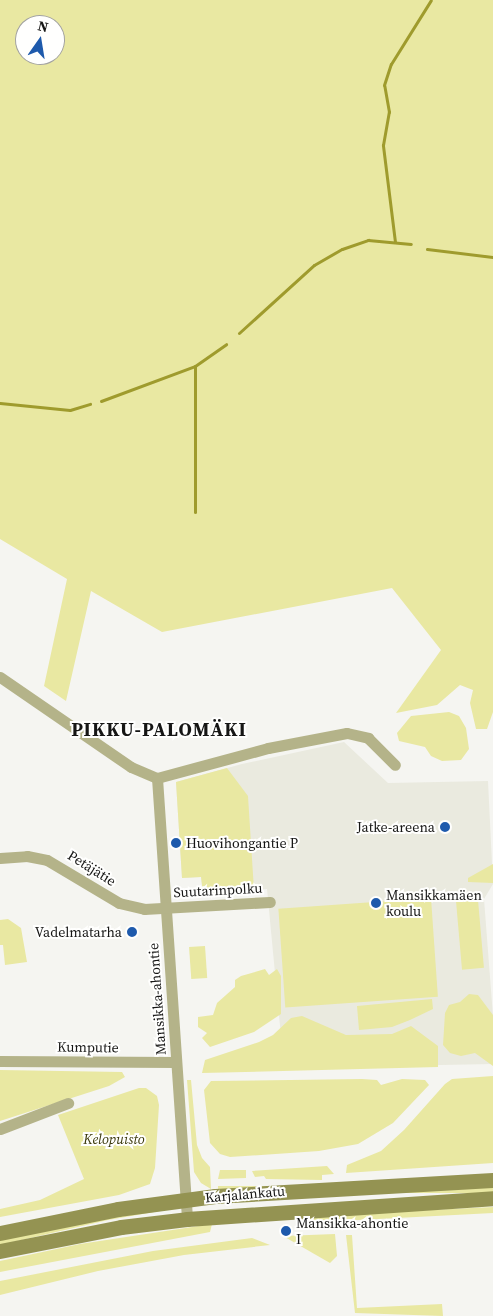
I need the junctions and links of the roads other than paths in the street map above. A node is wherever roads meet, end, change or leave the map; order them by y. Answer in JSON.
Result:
{"nodes":[{"id":1,"x":0,"y":677,"type":"edge"},
{"id":2,"x":395,"y":765,"type":"dead end"},
{"id":3,"x":157,"y":778,"type":"junction"},
{"id":4,"x":0,"y":858,"type":"edge"},
{"id":5,"x":270,"y":902,"type":"dead end"},
{"id":6,"x":167,"y":908,"type":"junction"},
{"id":7,"x":0,"y":1060,"type":"edge"},
{"id":8,"x":176,"y":1062,"type":"junction"},
{"id":9,"x":68,"y":1103,"type":"dead end"},
{"id":10,"x":0,"y":1129,"type":"edge"},
{"id":11,"x":493,"y":1180,"type":"edge"},
{"id":12,"x":493,"y":1198,"type":"edge"},
{"id":13,"x":185,"y":1200,"type":"junction"},
{"id":14,"x":187,"y":1219,"type":"junction"},
{"id":15,"x":0,"y":1233,"type":"edge"},
{"id":16,"x":0,"y":1251,"type":"edge"}],
"edges":[{"from":1,"to":3,"type":"street"},
{"from":2,"to":3,"type":"street"},
{"from":3,"to":6,"type":"street","name":"Mansikka-ahontie"},
{"from":4,"to":6,"type":"street","name":"Petäjätie"},
{"from":5,"to":6,"type":"street","name":"Suutarinpolku"},
{"from":6,"to":8,"type":"street","name":"Mansikka-ahontie"},
{"from":7,"to":8,"type":"street","name":"Kumputie"},
{"from":8,"to":13,"type":"street","name":"Mansikka-ahontie"},
{"from":9,"to":10,"type":"street"},
{"from":11,"to":13,"type":"main road","name":"Karjalankatu"},
{"from":12,"to":14,"type":"main road","name":"Karjalankatu"},
{"from":13,"to":14,"type":"street","name":"Mansikka-ahontie"},
{"from":13,"to":15,"type":"main road","name":"Karjalankatu"},
{"from":14,"to":16,"type":"main road","name":"Karjalankatu"}]}
